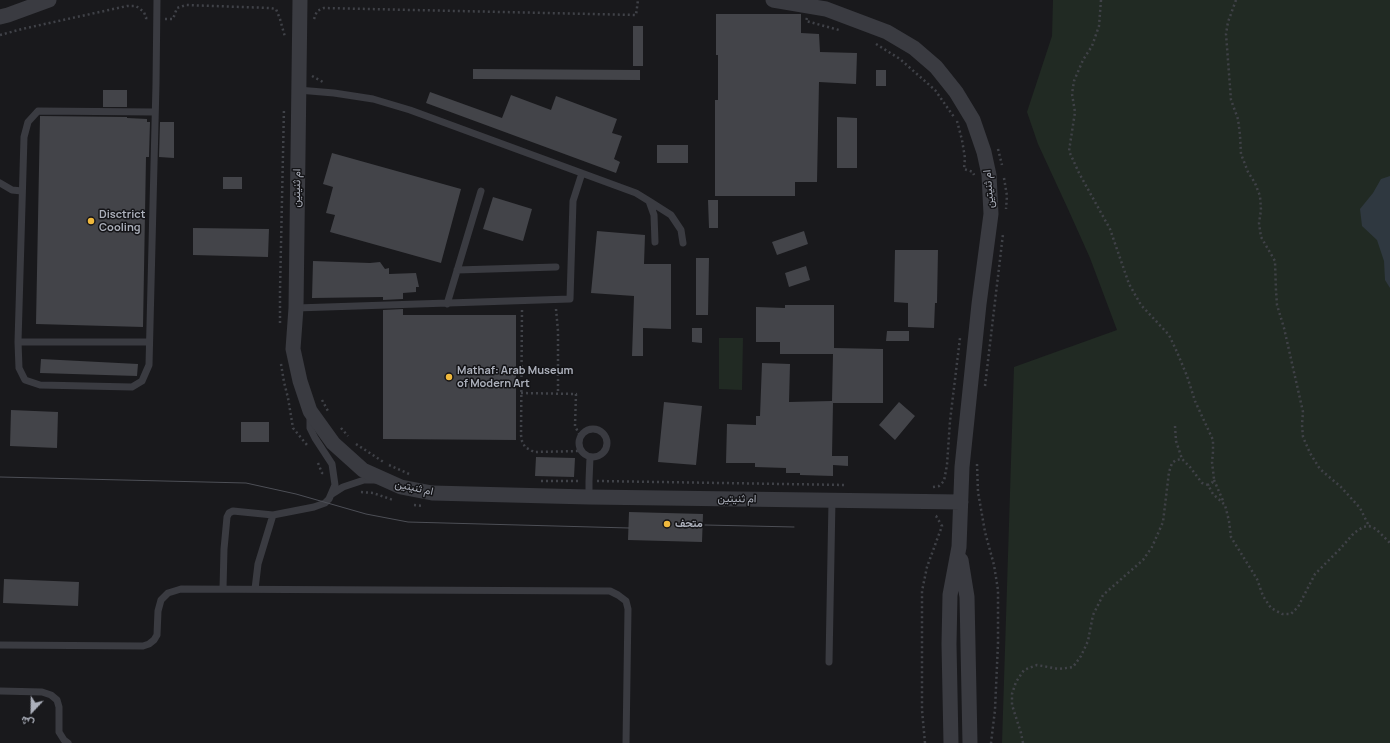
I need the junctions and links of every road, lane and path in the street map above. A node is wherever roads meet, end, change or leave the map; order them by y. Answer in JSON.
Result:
{"nodes":[{"id":1,"x":28,"y":0,"type":"edge"},
{"id":2,"x":48,"y":0,"type":"edge"},
{"id":3,"x":157,"y":0,"type":"edge"},
{"id":4,"x":300,"y":0,"type":"edge"},
{"id":5,"x":638,"y":0,"type":"edge"},
{"id":6,"x":773,"y":0,"type":"edge"},
{"id":7,"x":1101,"y":0,"type":"edge"},
{"id":8,"x":1236,"y":0,"type":"edge"},
{"id":9,"x":808,"y":6,"type":"junction"},
{"id":10,"x":3,"y":17,"type":"edge"},
{"id":11,"x":156,"y":19,"type":"junction"},
{"id":12,"x":314,"y":24,"type":"dead end"},
{"id":13,"x":843,"y":31,"type":"dead end"},
{"id":14,"x":0,"y":35,"type":"edge"},
{"id":15,"x":285,"y":42,"type":"dead end"},
{"id":16,"x":870,"y":42,"type":"dead end"},
{"id":17,"x":310,"y":74,"type":"dead end"},
{"id":18,"x":298,"y":90,"type":"junction"},
{"id":19,"x":334,"y":93,"type":"junction"},
{"id":20,"x":284,"y":103,"type":"dead end"},
{"id":21,"x":154,"y":112,"type":"junction"},
{"id":22,"x":582,"y":174,"type":"junction"},
{"id":23,"x":975,"y":180,"type":"dead end"},
{"id":24,"x":0,"y":183,"type":"edge"},
{"id":25,"x":22,"y":191,"type":"junction"},
{"id":26,"x":481,"y":191,"type":"dead end"},
{"id":27,"x":649,"y":201,"type":"junction"},
{"id":28,"x":655,"y":242,"type":"dead end"},
{"id":29,"x":683,"y":243,"type":"dead end"},
{"id":30,"x":556,"y":267,"type":"dead end"},
{"id":31,"x":457,"y":270,"type":"junction"},
{"id":32,"x":555,"y":300,"type":"junction"},
{"id":33,"x":522,"y":301,"type":"junction"},
{"id":34,"x":447,"y":304,"type":"junction"},
{"id":35,"x":296,"y":308,"type":"junction"},
{"id":36,"x":280,"y":327,"type":"dead end"},
{"id":37,"x":961,"y":336,"type":"dead end"},
{"id":38,"x":18,"y":342,"type":"junction"},
{"id":39,"x":149,"y":342,"type":"junction"},
{"id":40,"x":281,"y":361,"type":"dead end"},
{"id":41,"x":521,"y":393,"type":"junction"},
{"id":42,"x":558,"y":394,"type":"junction"},
{"id":43,"x":321,"y":399,"type":"dead end"},
{"id":44,"x":310,"y":410,"type":"junction"},
{"id":45,"x":331,"y":416,"type":"dead end"},
{"id":46,"x":339,"y":426,"type":"dead end"},
{"id":47,"x":1175,"y":426,"type":"dead end"},
{"id":48,"x":580,"y":436,"type":"junction"},
{"id":49,"x":309,"y":449,"type":"dead end"},
{"id":50,"x":581,"y":451,"type":"junction"},
{"id":51,"x":590,"y":457,"type":"junction"},
{"id":52,"x":1182,"y":459,"type":"junction"},
{"id":53,"x":316,"y":460,"type":"dead end"},
{"id":54,"x":411,"y":474,"type":"dead end"},
{"id":55,"x":335,"y":477,"type":"junction"},
{"id":56,"x":1214,"y":479,"type":"junction"},
{"id":57,"x":386,"y":481,"type":"junction"},
{"id":58,"x":541,"y":481,"type":"dead end"},
{"id":59,"x":588,"y":481,"type":"junction"},
{"id":60,"x":350,"y":484,"type":"junction"},
{"id":61,"x":851,"y":486,"type":"dead end"},
{"id":62,"x":1208,"y":486,"type":"junction"},
{"id":63,"x":930,"y":487,"type":"dead end"},
{"id":64,"x":332,"y":494,"type":"junction"},
{"id":65,"x":589,"y":497,"type":"junction"},
{"id":66,"x":832,"y":500,"type":"junction"},
{"id":67,"x":397,"y":501,"type":"dead end"},
{"id":68,"x":961,"y":502,"type":"junction"},
{"id":69,"x":409,"y":504,"type":"dead end"},
{"id":70,"x":1225,"y":505,"type":"junction"},
{"id":71,"x":429,"y":507,"type":"dead end"},
{"id":72,"x":273,"y":515,"type":"junction"},
{"id":73,"x":930,"y":515,"type":"dead end"},
{"id":74,"x":1369,"y":526,"type":"junction"},
{"id":75,"x":1390,"y":543,"type":"edge"},
{"id":76,"x":959,"y":547,"type":"junction"},
{"id":77,"x":223,"y":589,"type":"junction"},
{"id":78,"x":255,"y":590,"type":"junction"},
{"id":79,"x":951,"y":622,"type":"junction"},
{"id":80,"x":967,"y":624,"type":"junction"},
{"id":81,"x":949,"y":644,"type":"junction"},
{"id":82,"x":0,"y":645,"type":"edge"},
{"id":83,"x":968,"y":648,"type":"junction"},
{"id":84,"x":829,"y":662,"type":"dead end"},
{"id":85,"x":968,"y":684,"type":"junction"},
{"id":86,"x":950,"y":686,"type":"junction"},
{"id":87,"x":0,"y":691,"type":"edge"},
{"id":88,"x":68,"y":743,"type":"edge"},
{"id":89,"x":626,"y":743,"type":"edge"},
{"id":90,"x":925,"y":743,"type":"edge"},
{"id":91,"x":951,"y":743,"type":"edge"},
{"id":92,"x":970,"y":743,"type":"edge"},
{"id":93,"x":1023,"y":743,"type":"edge"}],
"edges":[{"from":1,"to":2,"type":"street"},
{"from":2,"to":10,"type":"street"},
{"from":3,"to":11,"type":"lane"},
{"from":4,"to":18,"type":"street","name":"ام ثنيتين"},
{"from":5,"to":12,"type":"path"},
{"from":6,"to":9,"type":"street","name":"ام ثنيتين"},
{"from":7,"to":56,"type":"path"},
{"from":8,"to":74,"type":"path"},
{"from":9,"to":13,"type":"path"},
{"from":9,"to":68,"type":"street","name":"ام ثنيتين"},
{"from":11,"to":14,"type":"path"},
{"from":11,"to":15,"type":"path"},
{"from":11,"to":21,"type":"lane"},
{"from":16,"to":23,"type":"path"},
{"from":17,"to":19,"type":"path"},
{"from":18,"to":19,"type":"lane"},
{"from":18,"to":35,"type":"street","name":"ام ثنيتين"},
{"from":19,"to":22,"type":"lane"},
{"from":20,"to":36,"type":"path"},
{"from":21,"to":25,"type":"lane"},
{"from":21,"to":39,"type":"lane"},
{"from":22,"to":27,"type":"lane"},
{"from":22,"to":32,"type":"lane"},
{"from":24,"to":25,"type":"lane"},
{"from":25,"to":38,"type":"lane"},
{"from":26,"to":31,"type":"lane"},
{"from":27,"to":28,"type":"lane"},
{"from":27,"to":29,"type":"lane"},
{"from":30,"to":31,"type":"lane"},
{"from":31,"to":34,"type":"lane"},
{"from":32,"to":33,"type":"lane"},
{"from":32,"to":42,"type":"path"},
{"from":33,"to":34,"type":"lane"},
{"from":33,"to":41,"type":"path"},
{"from":34,"to":35,"type":"lane"},
{"from":35,"to":44,"type":"street","name":"ام ثنيتين"},
{"from":37,"to":63,"type":"path"},
{"from":38,"to":39,"type":"lane"},
{"from":38,"to":39,"type":"lane"},
{"from":40,"to":49,"type":"path"},
{"from":41,"to":42,"type":"path"},
{"from":41,"to":50,"type":"path"},
{"from":42,"to":48,"type":"path"},
{"from":43,"to":45,"type":"path"},
{"from":44,"to":55,"type":"lane"},
{"from":44,"to":57,"type":"street","name":"ام ثنيتين"},
{"from":46,"to":54,"type":"path"},
{"from":47,"to":52,"type":"path"},
{"from":48,"to":50,"type":"lane"},
{"from":48,"to":51,"type":"lane"},
{"from":50,"to":51,"type":"lane"},
{"from":51,"to":59,"type":"lane"},
{"from":52,"to":62,"type":"path"},
{"from":52,"to":93,"type":"path"},
{"from":53,"to":55,"type":"path"},
{"from":55,"to":64,"type":"lane"},
{"from":56,"to":62,"type":"path"},
{"from":56,"to":70,"type":"path"},
{"from":57,"to":60,"type":"lane"},
{"from":57,"to":65,"type":"street","name":"ام ثنيتين"},
{"from":58,"to":59,"type":"path"},
{"from":59,"to":61,"type":"path"},
{"from":59,"to":65,"type":"lane"},
{"from":60,"to":64,"type":"lane"},
{"from":60,"to":67,"type":"path"},
{"from":62,"to":70,"type":"path"},
{"from":64,"to":72,"type":"lane"},
{"from":65,"to":66,"type":"street","name":"ام ثنيتين"},
{"from":66,"to":68,"type":"street","name":"ام ثنيتين"},
{"from":66,"to":84,"type":"lane"},
{"from":68,"to":76,"type":"street","name":"ام ثنيتين"},
{"from":69,"to":71,"type":"path"},
{"from":70,"to":74,"type":"path"},
{"from":72,"to":77,"type":"lane"},
{"from":72,"to":78,"type":"lane"},
{"from":73,"to":90,"type":"path"},
{"from":74,"to":75,"type":"path"},
{"from":76,"to":79,"type":"street","name":"ام ثنيتين"},
{"from":76,"to":80,"type":"street","name":"ام ثنيتين"},
{"from":77,"to":78,"type":"lane"},
{"from":77,"to":82,"type":"lane"},
{"from":78,"to":89,"type":"lane"},
{"from":79,"to":80,"type":"street"},
{"from":79,"to":81,"type":"street","name":"ام ثنيتين"},
{"from":80,"to":83,"type":"street","name":"ام ثنيتين"},
{"from":81,"to":83,"type":"street"},
{"from":81,"to":86,"type":"street","name":"ام ثنيتين"},
{"from":83,"to":85,"type":"street","name":"ام ثنيتين"},
{"from":85,"to":86,"type":"street"},
{"from":85,"to":92,"type":"street","name":"ام ثنيتين"},
{"from":86,"to":91,"type":"street","name":"ام ثنيتين"},
{"from":87,"to":88,"type":"lane"}]}
